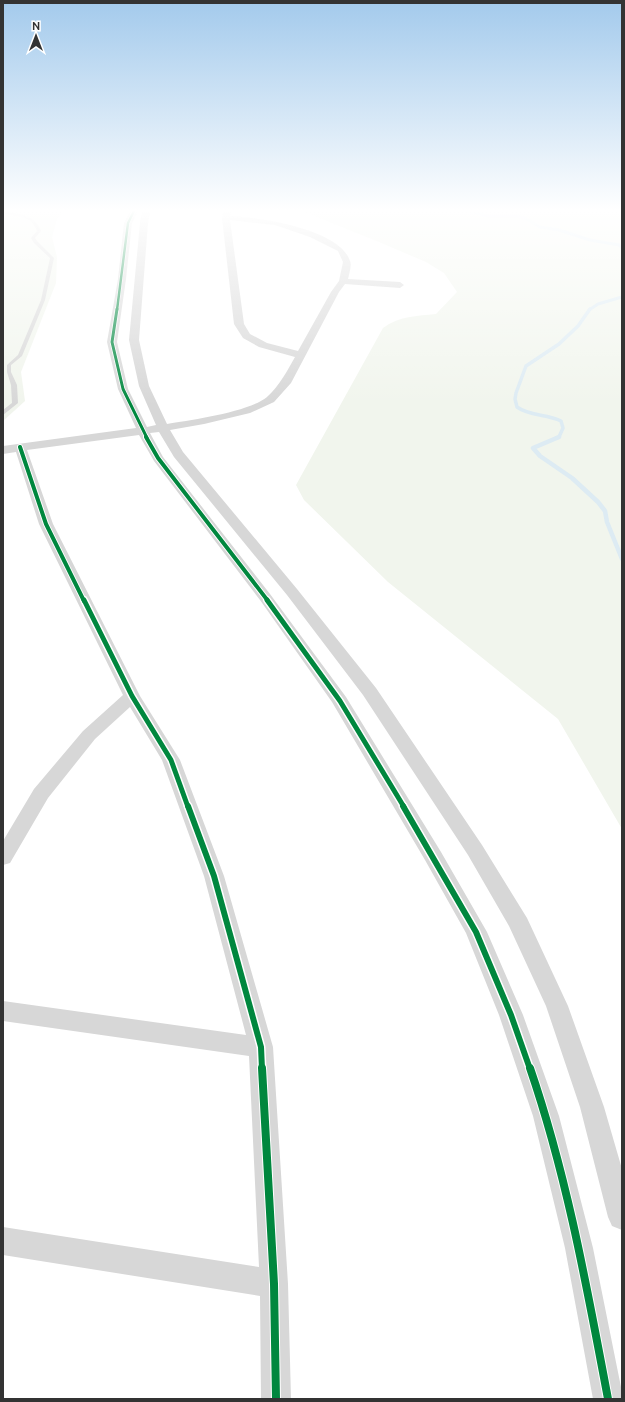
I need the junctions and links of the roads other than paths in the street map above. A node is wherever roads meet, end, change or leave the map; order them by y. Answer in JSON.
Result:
{"nodes":[{"id":1,"x":48,"y":274,"type":"edge"},
{"id":2,"x":122,"y":274,"type":"edge"},
{"id":3,"x":140,"y":274,"type":"edge"},
{"id":4,"x":234,"y":274,"type":"edge"},
{"id":5,"x":344,"y":274,"type":"edge"},
{"id":6,"x":343,"y":281,"type":"junction"},
{"id":7,"x":400,"y":285,"type":"dead end"},
{"id":8,"x":301,"y":355,"type":"junction"},
{"id":9,"x":3,"y":413,"type":"edge"},
{"id":10,"x":163,"y":428,"type":"junction"},
{"id":11,"x":143,"y":431,"type":"junction"},
{"id":12,"x":12,"y":448,"type":"edge"},
{"id":13,"x":132,"y":696,"type":"junction"},
{"id":14,"x":3,"y":858,"type":"edge"},
{"id":15,"x":3,"y":1011,"type":"edge"},
{"id":16,"x":261,"y":1047,"type":"junction"},
{"id":17,"x":622,"y":1217,"type":"edge"},
{"id":18,"x":3,"y":1241,"type":"edge"},
{"id":19,"x":274,"y":1284,"type":"junction"},
{"id":20,"x":276,"y":1399,"type":"edge"},
{"id":21,"x":608,"y":1399,"type":"edge"}],
"edges":[{"from":1,"to":9,"type":"lane"},
{"from":2,"to":11,"type":"street"},
{"from":3,"to":10,"type":"street"},
{"from":4,"to":8,"type":"street"},
{"from":5,"to":6,"type":"street"},
{"from":6,"to":7,"type":"street"},
{"from":6,"to":8,"type":"street"},
{"from":8,"to":10,"type":"street"},
{"from":10,"to":11,"type":"street"},
{"from":10,"to":17,"type":"street"},
{"from":11,"to":12,"type":"street"},
{"from":11,"to":21,"type":"street"},
{"from":12,"to":13,"type":"street"},
{"from":13,"to":14,"type":"street"},
{"from":13,"to":16,"type":"street"},
{"from":15,"to":16,"type":"street"},
{"from":16,"to":19,"type":"street"},
{"from":18,"to":19,"type":"street"},
{"from":19,"to":20,"type":"street"}]}
